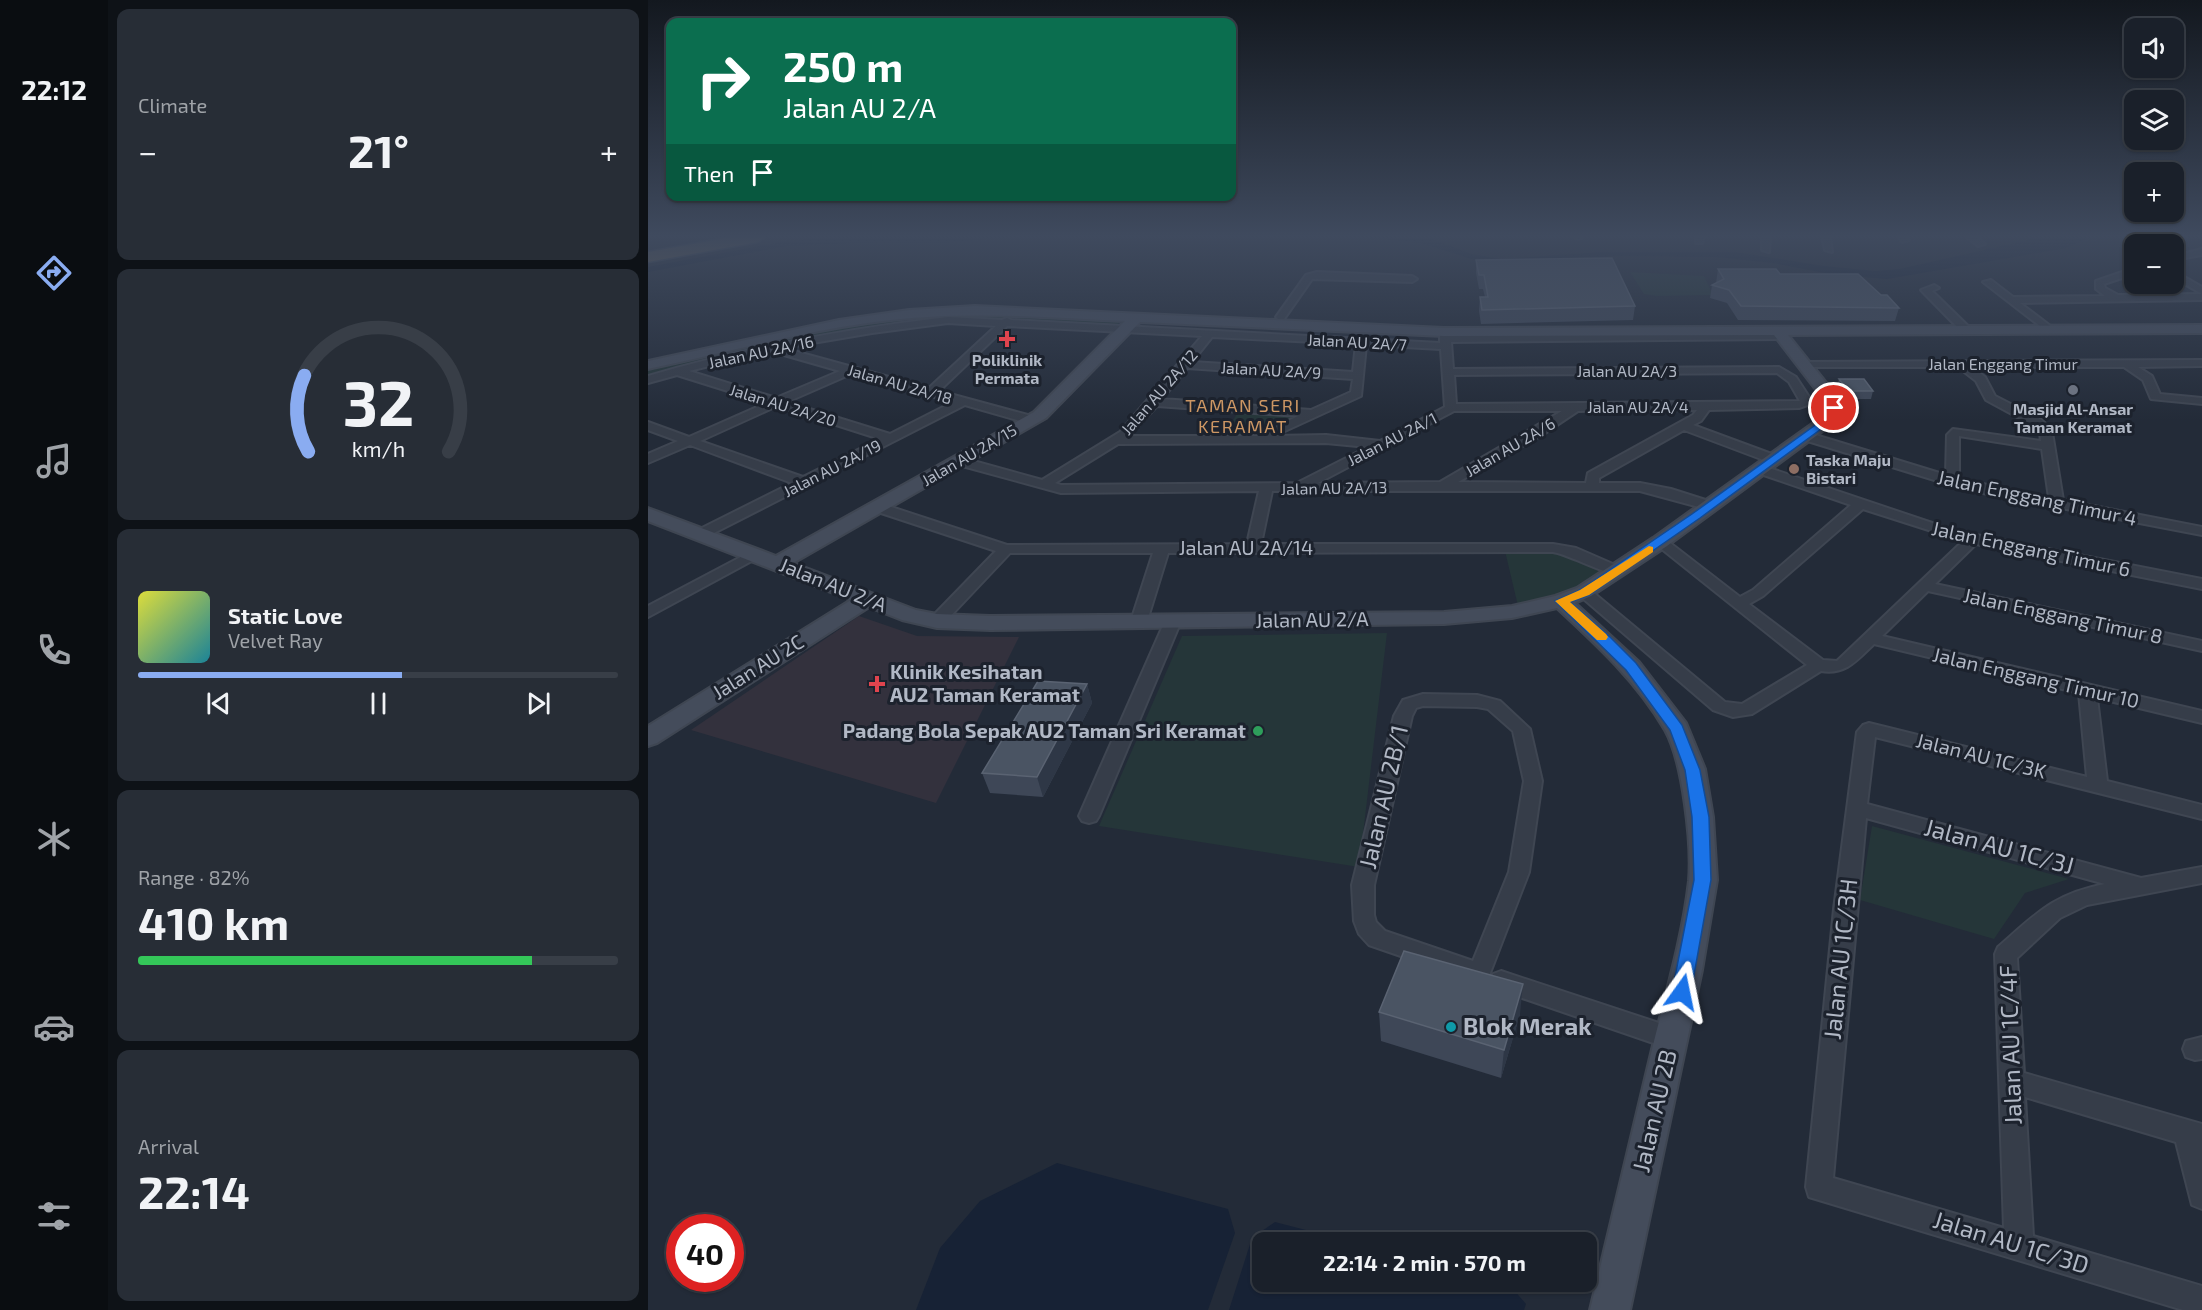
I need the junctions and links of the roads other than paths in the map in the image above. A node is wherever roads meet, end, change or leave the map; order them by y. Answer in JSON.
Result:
{"nodes":[{"id":1,"x":1294,"y":298,"type":"edge"},
{"id":2,"x":1934,"y":298,"type":"edge"},
{"id":3,"x":2009,"y":298,"type":"edge"},
{"id":4,"x":2109,"y":298,"type":"edge"},
{"id":5,"x":2011,"y":300,"type":"junction"},
{"id":6,"x":1281,"y":317,"type":"dead end"},
{"id":7,"x":995,"y":321,"type":"junction"},
{"id":8,"x":1007,"y":321,"type":"junction"},
{"id":9,"x":1131,"y":323,"type":"junction"},
{"id":10,"x":2202,"y":329,"type":"edge"},
{"id":11,"x":1966,"y":330,"type":"junction"},
{"id":12,"x":2049,"y":330,"type":"junction"},
{"id":13,"x":1209,"y":334,"type":"junction"},
{"id":14,"x":1780,"y":334,"type":"junction"},
{"id":15,"x":1445,"y":339,"type":"junction"},
{"id":16,"x":1361,"y":343,"type":"junction"},
{"id":17,"x":770,"y":348,"type":"junction"},
{"id":18,"x":2126,"y":363,"type":"junction"},
{"id":19,"x":2202,"y":363,"type":"edge"},
{"id":20,"x":1960,"y":364,"type":"junction"},
{"id":21,"x":648,"y":365,"type":"edge"},
{"id":22,"x":1184,"y":365,"type":"junction"},
{"id":23,"x":1804,"y":365,"type":"junction"},
{"id":24,"x":850,"y":370,"type":"junction"},
{"id":25,"x":676,"y":371,"type":"junction"},
{"id":26,"x":1447,"y":372,"type":"junction"},
{"id":27,"x":1358,"y":376,"type":"junction"},
{"id":28,"x":648,"y":380,"type":"edge"},
{"id":29,"x":1799,"y":387,"type":"joint"},
{"id":30,"x":925,"y":391,"type":"junction"},
{"id":31,"x":2202,"y":400,"type":"edge"},
{"id":32,"x":776,"y":402,"type":"junction"},
{"id":33,"x":962,"y":402,"type":"junction"},
{"id":34,"x":1154,"y":402,"type":"junction"},
{"id":35,"x":1706,"y":406,"type":"junction"},
{"id":36,"x":1576,"y":407,"type":"junction"},
{"id":37,"x":1450,"y":408,"type":"junction"},
{"id":38,"x":1311,"y":413,"type":"junction"},
{"id":39,"x":1030,"y":420,"type":"junction"},
{"id":40,"x":648,"y":426,"type":"edge"},
{"id":41,"x":1684,"y":426,"type":"junction"},
{"id":42,"x":1805,"y":436,"type":"junction"},
{"id":43,"x":891,"y":438,"type":"junction"},
{"id":44,"x":1257,"y":438,"type":"junction"},
{"id":45,"x":1115,"y":440,"type":"junction"},
{"id":46,"x":689,"y":441,"type":"junction"},
{"id":47,"x":1380,"y":445,"type":"junction"},
{"id":48,"x":2048,"y":446,"type":"junction"},
{"id":49,"x":648,"y":459,"type":"edge"},
{"id":50,"x":959,"y":461,"type":"junction"},
{"id":51,"x":1766,"y":464,"type":"junction"},
{"id":52,"x":803,"y":482,"type":"junction"},
{"id":53,"x":1952,"y":482,"type":"junction"},
{"id":54,"x":1044,"y":484,"type":"junction"},
{"id":55,"x":1443,"y":486,"type":"junction"},
{"id":56,"x":1592,"y":486,"type":"junction"},
{"id":57,"x":1298,"y":488,"type":"junction"},
{"id":58,"x":1266,"y":489,"type":"junction"},
{"id":59,"x":1860,"y":504,"type":"junction"},
{"id":60,"x":2057,"y":505,"type":"junction"},
{"id":61,"x":1710,"y":506,"type":"junction"},
{"id":62,"x":877,"y":507,"type":"junction"},
{"id":63,"x":648,"y":514,"type":"edge"},
{"id":64,"x":2202,"y":531,"type":"edge"},
{"id":65,"x":701,"y":534,"type":"junction"},
{"id":66,"x":1973,"y":539,"type":"junction"},
{"id":67,"x":1660,"y":542,"type":"junction"},
{"id":68,"x":1162,"y":548,"type":"junction"},
{"id":69,"x":1006,"y":549,"type":"junction"},
{"id":70,"x":1253,"y":549,"type":"junction"},
{"id":71,"x":754,"y":554,"type":"junction"},
{"id":72,"x":779,"y":563,"type":"junction"},
{"id":73,"x":1617,"y":571,"type":"junction"},
{"id":74,"x":2202,"y":584,"type":"edge"},
{"id":75,"x":1924,"y":586,"type":"junction"},
{"id":76,"x":1573,"y":597,"type":"junction"},
{"id":77,"x":868,"y":598,"type":"junction"},
{"id":78,"x":1738,"y":604,"type":"junction"},
{"id":79,"x":648,"y":612,"type":"edge"},
{"id":80,"x":937,"y":621,"type":"junction"},
{"id":81,"x":1139,"y":621,"type":"junction"},
{"id":82,"x":1173,"y":621,"type":"junction"},
{"id":83,"x":1870,"y":638,"type":"junction"},
{"id":84,"x":2202,"y":646,"type":"edge"},
{"id":85,"x":1818,"y":665,"type":"junction"},
{"id":86,"x":2087,"y":690,"type":"junction"},
{"id":87,"x":2202,"y":717,"type":"edge"},
{"id":88,"x":1866,"y":732,"type":"joint"},
{"id":89,"x":648,"y":737,"type":"edge"},
{"id":90,"x":2098,"y":786,"type":"junction"},
{"id":91,"x":1857,"y":808,"type":"junction"},
{"id":92,"x":2202,"y":812,"type":"edge"},
{"id":93,"x":1089,"y":816,"type":"dead end"},
{"id":94,"x":2202,"y":875,"type":"edge"},
{"id":95,"x":2142,"y":886,"type":"junction"},
{"id":96,"x":1479,"y":973,"type":"junction"},
{"id":97,"x":1671,"y":1038,"type":"junction"},
{"id":98,"x":2012,"y":1081,"type":"junction"},
{"id":99,"x":2194,"y":1135,"type":"edge"},
{"id":100,"x":1819,"y":1187,"type":"joint"},
{"id":101,"x":2202,"y":1195,"type":"edge"},
{"id":102,"x":2019,"y":1245,"type":"junction"},
{"id":103,"x":2202,"y":1301,"type":"edge"},
{"id":104,"x":1610,"y":1310,"type":"edge"}],
"edges":[{"from":1,"to":6,"type":"street"},
{"from":2,"to":11,"type":"street"},
{"from":3,"to":5,"type":"street"},
{"from":4,"to":5,"type":"street"},
{"from":5,"to":12,"type":"street"},
{"from":7,"to":8,"type":"street","name":"Jalan AU 2A/16"},
{"from":7,"to":17,"type":"street","name":"Jalan AU 2A/16"},
{"from":7,"to":30,"type":"street"},
{"from":8,"to":9,"type":"street","name":"Jalan AU 2A/16"},
{"from":8,"to":30,"type":"street"},
{"from":9,"to":13,"type":"street","name":"Jalan AU 2A/7"},
{"from":9,"to":15,"type":"street"},
{"from":9,"to":21,"type":"street"},
{"from":9,"to":39,"type":"street","name":"Jalan AU 2A/15"},
{"from":10,"to":12,"type":"street"},
{"from":11,"to":12,"type":"street"},
{"from":11,"to":14,"type":"street"},
{"from":13,"to":16,"type":"street","name":"Jalan AU 2A/7"},
{"from":13,"to":22,"type":"street","name":"Jalan AU 2A/12"},
{"from":14,"to":15,"type":"street"},
{"from":14,"to":23,"type":"street","name":"Jalan AU 2/A"},
{"from":15,"to":16,"type":"street","name":"Jalan AU 2A/7"},
{"from":15,"to":26,"type":"street","name":"Jalan AU 2A/1"},
{"from":16,"to":27,"type":"street"},
{"from":17,"to":24,"type":"street","name":"Jalan AU 2A/18"},
{"from":17,"to":25,"type":"street","name":"Jalan AU 2A/16"},
{"from":18,"to":19,"type":"street","name":"Jalan Enggang Timur"},
{"from":18,"to":20,"type":"street","name":"Jalan Enggang Timur"},
{"from":18,"to":31,"type":"street"},
{"from":20,"to":23,"type":"street","name":"Jalan Enggang Timur"},
{"from":20,"to":48,"type":"street"},
{"from":22,"to":27,"type":"street","name":"Jalan AU 2A/9"},
{"from":22,"to":34,"type":"street","name":"Jalan AU 2A/12"},
{"from":23,"to":42,"type":"street","name":"Jalan AU 2/A"},
{"from":24,"to":30,"type":"street","name":"Jalan AU 2A/18"},
{"from":24,"to":32,"type":"street"},
{"from":25,"to":28,"type":"street","name":"Jalan AU 2A/16"},
{"from":25,"to":32,"type":"street","name":"Jalan AU 2A/20"},
{"from":26,"to":29,"type":"street","name":"Jalan AU 2A/3"},
{"from":26,"to":37,"type":"street","name":"Jalan AU 2A/1"},
{"from":27,"to":38,"type":"street"},
{"from":29,"to":35,"type":"street","name":"Jalan AU 2A/4"},
{"from":30,"to":33,"type":"street","name":"Jalan AU 2A/18"},
{"from":32,"to":43,"type":"street","name":"Jalan AU 2A/20"},
{"from":32,"to":46,"type":"street"},
{"from":33,"to":39,"type":"street","name":"Jalan AU 2A/18"},
{"from":33,"to":43,"type":"street","name":"Jalan AU 2A/19"},
{"from":34,"to":38,"type":"street"},
{"from":34,"to":45,"type":"street","name":"Jalan AU 2A/12"},
{"from":35,"to":36,"type":"street","name":"Jalan AU 2A/4"},
{"from":35,"to":41,"type":"street"},
{"from":36,"to":37,"type":"street","name":"Jalan AU 2A/4"},
{"from":36,"to":55,"type":"street","name":"Jalan AU 2A/6"},
{"from":37,"to":47,"type":"street","name":"Jalan AU 2A/1"},
{"from":38,"to":44,"type":"street"},
{"from":39,"to":50,"type":"street","name":"Jalan AU 2A/15"},
{"from":40,"to":46,"type":"street"},
{"from":41,"to":51,"type":"street","name":"Jalan Enggang Timur 6"},
{"from":41,"to":56,"type":"street"},
{"from":42,"to":51,"type":"street","name":"Jalan AU 2/A"},
{"from":42,"to":53,"type":"street","name":"Jalan Enggang Timur 4"},
{"from":43,"to":52,"type":"street","name":"Jalan AU 2A/19"},
{"from":44,"to":45,"type":"street"},
{"from":44,"to":47,"type":"street"},
{"from":45,"to":54,"type":"street","name":"Jalan AU 2A/12"},
{"from":46,"to":49,"type":"street"},
{"from":46,"to":52,"type":"street"},
{"from":47,"to":57,"type":"street","name":"Jalan AU 2A/1"},
{"from":48,"to":53,"type":"street"},
{"from":48,"to":60,"type":"street"},
{"from":50,"to":54,"type":"street","name":"Jalan AU 2A/13"},
{"from":50,"to":62,"type":"street","name":"Jalan AU 2A/15"},
{"from":51,"to":59,"type":"street","name":"Jalan Enggang Timur 6"},
{"from":51,"to":61,"type":"street","name":"Jalan AU 2/A"},
{"from":52,"to":65,"type":"street","name":"Jalan AU 2A/19"},
{"from":53,"to":60,"type":"street","name":"Jalan Enggang Timur 4"},
{"from":54,"to":58,"type":"street","name":"Jalan AU 2A/13"},
{"from":55,"to":56,"type":"street","name":"Jalan AU 2A/13"},
{"from":55,"to":57,"type":"street","name":"Jalan AU 2A/13"},
{"from":56,"to":61,"type":"street","name":"Jalan AU 2A/13"},
{"from":57,"to":58,"type":"street","name":"Jalan AU 2A/13"},
{"from":58,"to":70,"type":"street"},
{"from":59,"to":66,"type":"street","name":"Jalan Enggang Timur 6"},
{"from":59,"to":78,"type":"street"},
{"from":60,"to":64,"type":"street","name":"Jalan Enggang Timur 4"},
{"from":61,"to":67,"type":"street","name":"Jalan AU 2/A"},
{"from":62,"to":69,"type":"street","name":"Jalan AU 2A/14"},
{"from":62,"to":72,"type":"street","name":"Jalan AU 2A/15"},
{"from":63,"to":65,"type":"street","name":"Jalan AU 2/A"},
{"from":65,"to":71,"type":"street","name":"Jalan AU 2/A"},
{"from":66,"to":74,"type":"street","name":"Jalan Enggang Timur 6"},
{"from":66,"to":75,"type":"street"},
{"from":67,"to":73,"type":"street","name":"Jalan AU 2/A"},
{"from":67,"to":78,"type":"street"},
{"from":68,"to":69,"type":"street","name":"Jalan AU 2A/14"},
{"from":68,"to":70,"type":"street","name":"Jalan AU 2A/14"},
{"from":68,"to":81,"type":"street"},
{"from":69,"to":80,"type":"street"},
{"from":70,"to":73,"type":"street","name":"Jalan AU 2A/14"},
{"from":71,"to":72,"type":"street","name":"Jalan AU 2/A"},
{"from":71,"to":79,"type":"street"},
{"from":72,"to":77,"type":"street","name":"Jalan AU 2/A"},
{"from":73,"to":76,"type":"street","name":"Jalan AU 2/A"},
{"from":75,"to":83,"type":"street"},
{"from":75,"to":84,"type":"street","name":"Jalan Enggang Timur 8"},
{"from":76,"to":82,"type":"street","name":"Jalan AU 2/A"},
{"from":76,"to":85,"type":"street"},
{"from":76,"to":97,"type":"street","name":"Jalan AU 2B"},
{"from":77,"to":80,"type":"street","name":"Jalan AU 2/A"},
{"from":77,"to":89,"type":"street","name":"Jalan AU 2C"},
{"from":78,"to":85,"type":"street"},
{"from":80,"to":81,"type":"street","name":"Jalan AU 2/A"},
{"from":81,"to":82,"type":"street","name":"Jalan AU 2/A"},
{"from":82,"to":93,"type":"street"},
{"from":83,"to":85,"type":"street"},
{"from":83,"to":86,"type":"street","name":"Jalan Enggang Timur 10"},
{"from":86,"to":87,"type":"street","name":"Jalan Enggang Timur 10"},
{"from":86,"to":90,"type":"street"},
{"from":88,"to":90,"type":"street","name":"Jalan AU 1C/3K"},
{"from":88,"to":91,"type":"street","name":"Jalan AU 1C/3H"},
{"from":90,"to":92,"type":"street","name":"Jalan AU 1C/3K"},
{"from":91,"to":95,"type":"street","name":"Jalan AU 1C/3J"},
{"from":91,"to":100,"type":"street","name":"Jalan AU 1C/3H"},
{"from":94,"to":95,"type":"street","name":"Jalan AU 1C/4F"},
{"from":95,"to":98,"type":"street","name":"Jalan AU 1C/4F"},
{"from":96,"to":96,"type":"street","name":"Jalan AU 2B/1"},
{"from":96,"to":97,"type":"street","name":"Jalan AU 2B/1"},
{"from":97,"to":104,"type":"street","name":"Jalan AU 2B"},
{"from":98,"to":99,"type":"street"},
{"from":98,"to":102,"type":"street","name":"Jalan AU 1C/4F"},
{"from":99,"to":101,"type":"street"},
{"from":100,"to":102,"type":"street","name":"Jalan AU 1C/3D"},
{"from":102,"to":103,"type":"street","name":"Jalan AU 1C/3D"}]}
